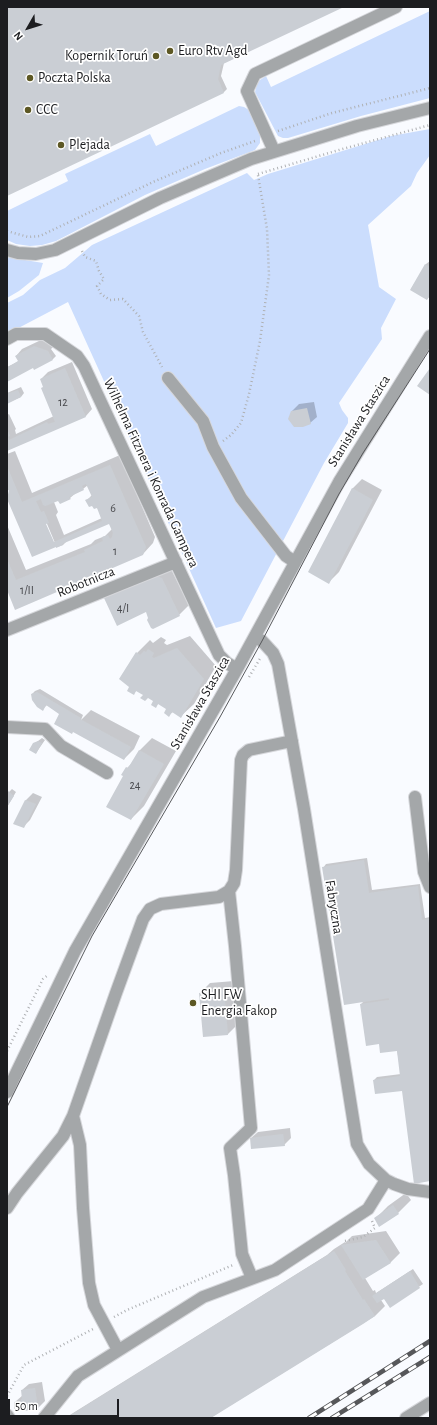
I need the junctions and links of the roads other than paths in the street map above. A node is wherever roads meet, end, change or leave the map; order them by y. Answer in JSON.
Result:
{"nodes":[{"id":1,"x":396,"y":7,"type":"edge"},
{"id":2,"x":430,"y":108,"type":"edge"},
{"id":3,"x":274,"y":151,"type":"junction"},
{"id":4,"x":7,"y":250,"type":"edge"},
{"id":5,"x":430,"y":336,"type":"edge"},
{"id":6,"x":7,"y":339,"type":"edge"},
{"id":7,"x":168,"y":378,"type":"road end"},
{"id":8,"x":176,"y":562,"type":"junction"},
{"id":9,"x":296,"y":562,"type":"junction"},
{"id":10,"x":7,"y":630,"type":"edge"},
{"id":11,"x":255,"y":637,"type":"junction"},
{"id":12,"x":237,"y":669,"type":"junction"},
{"id":13,"x":7,"y":727,"type":"edge"},
{"id":14,"x":292,"y":741,"type":"junction"},
{"id":15,"x":107,"y":773,"type":"dead end"},
{"id":16,"x":415,"y":797,"type":"dead end"},
{"id":17,"x":430,"y":887,"type":"edge"},
{"id":18,"x":229,"y":891,"type":"junction"},
{"id":19,"x":7,"y":1092,"type":"edge"},
{"id":20,"x":73,"y":1116,"type":"junction"},
{"id":21,"x":386,"y":1180,"type":"junction"},
{"id":22,"x":430,"y":1192,"type":"edge"},
{"id":23,"x":7,"y":1208,"type":"edge"},
{"id":24,"x":252,"y":1278,"type":"junction"},
{"id":25,"x":118,"y":1350,"type":"junction"},
{"id":26,"x":430,"y":1403,"type":"edge"},
{"id":27,"x":7,"y":1415,"type":"edge"},
{"id":28,"x":9,"y":1418,"type":"edge"},
{"id":29,"x":44,"y":1418,"type":"edge"},
{"id":30,"x":406,"y":1418,"type":"edge"}],
"edges":[{"from":1,"to":3,"type":"street"},
{"from":2,"to":3,"type":"street"},
{"from":3,"to":4,"type":"street"},
{"from":5,"to":9,"type":"street","name":"Stanisława Staszica"},
{"from":6,"to":8,"type":"street","name":"Wilhelma Fitznera i Konrada Gampera"},
{"from":7,"to":9,"type":"street"},
{"from":8,"to":10,"type":"street","name":"Robotnicza"},
{"from":8,"to":12,"type":"street","name":"Wilhelma Fitznera i Konrada Gampera"},
{"from":9,"to":11,"type":"street","name":"Stanisława Staszica"},
{"from":11,"to":12,"type":"street","name":"Stanisława Staszica"},
{"from":11,"to":14,"type":"street","name":"Fabryczna"},
{"from":12,"to":19,"type":"street","name":"Stanisława Staszica"},
{"from":13,"to":15,"type":"street"},
{"from":14,"to":18,"type":"street"},
{"from":14,"to":21,"type":"street","name":"Fabryczna"},
{"from":16,"to":17,"type":"street"},
{"from":18,"to":20,"type":"street"},
{"from":18,"to":24,"type":"street"},
{"from":20,"to":23,"type":"street"},
{"from":20,"to":25,"type":"street"},
{"from":21,"to":22,"type":"street"},
{"from":21,"to":24,"type":"street"},
{"from":24,"to":25,"type":"street"},
{"from":25,"to":29,"type":"street"},
{"from":26,"to":30,"type":"street"},
{"from":27,"to":28,"type":"street"}]}
